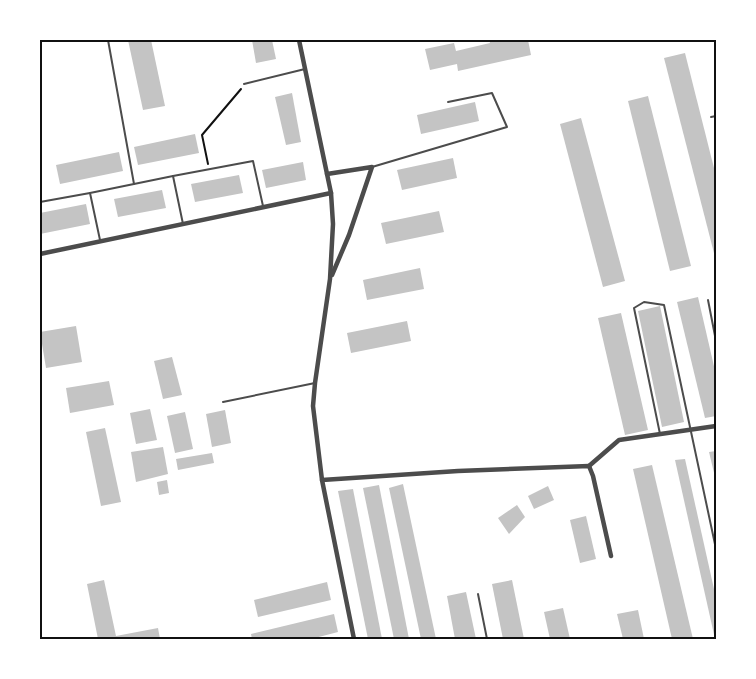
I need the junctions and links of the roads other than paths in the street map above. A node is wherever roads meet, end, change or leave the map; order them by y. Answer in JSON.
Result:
{"nodes":[{"id":1,"x":108,"y":40,"type":"edge"},
{"id":2,"x":299,"y":40,"type":"edge"},
{"id":3,"x":305,"y":70,"type":"junction"},
{"id":4,"x":244,"y":84,"type":"road end"},
{"id":5,"x":448,"y":102,"type":"dead end"},
{"id":6,"x":716,"y":116,"type":"edge"},
{"id":7,"x":711,"y":117,"type":"dead end"},
{"id":8,"x":372,"y":167,"type":"junction"},
{"id":9,"x":327,"y":174,"type":"junction"},
{"id":10,"x":173,"y":176,"type":"junction"},
{"id":11,"x":134,"y":184,"type":"junction"},
{"id":12,"x":90,"y":192,"type":"junction"},
{"id":13,"x":331,"y":193,"type":"junction"},
{"id":14,"x":40,"y":202,"type":"edge"},
{"id":15,"x":263,"y":207,"type":"junction"},
{"id":16,"x":183,"y":224,"type":"junction"},
{"id":17,"x":100,"y":241,"type":"junction"},
{"id":18,"x":40,"y":254,"type":"edge"},
{"id":19,"x":330,"y":279,"type":"junction"},
{"id":20,"x":708,"y":300,"type":"dead end"},
{"id":21,"x":716,"y":341,"type":"edge"},
{"id":22,"x":315,"y":383,"type":"junction"},
{"id":23,"x":223,"y":402,"type":"dead end"},
{"id":24,"x":716,"y":426,"type":"edge"},
{"id":25,"x":690,"y":430,"type":"junction"},
{"id":26,"x":660,"y":434,"type":"junction"},
{"id":27,"x":589,"y":466,"type":"junction"},
{"id":28,"x":322,"y":480,"type":"junction"},
{"id":29,"x":716,"y":549,"type":"edge"},
{"id":30,"x":611,"y":556,"type":"dead end"},
{"id":31,"x":478,"y":594,"type":"dead end"},
{"id":32,"x":354,"y":639,"type":"edge"},
{"id":33,"x":487,"y":639,"type":"edge"}],
"edges":[{"from":1,"to":11,"type":"lane"},
{"from":2,"to":3,"type":"street"},
{"from":3,"to":4,"type":"lane"},
{"from":3,"to":9,"type":"street"},
{"from":5,"to":8,"type":"lane"},
{"from":6,"to":7,"type":"lane"},
{"from":8,"to":9,"type":"street"},
{"from":8,"to":19,"type":"street"},
{"from":9,"to":13,"type":"street"},
{"from":10,"to":11,"type":"lane"},
{"from":10,"to":15,"type":"lane"},
{"from":10,"to":16,"type":"lane"},
{"from":11,"to":12,"type":"lane"},
{"from":12,"to":14,"type":"lane"},
{"from":12,"to":17,"type":"lane"},
{"from":13,"to":15,"type":"street"},
{"from":13,"to":19,"type":"street"},
{"from":15,"to":16,"type":"street"},
{"from":16,"to":17,"type":"street"},
{"from":17,"to":18,"type":"street"},
{"from":19,"to":22,"type":"street"},
{"from":20,"to":21,"type":"lane"},
{"from":22,"to":23,"type":"lane"},
{"from":22,"to":28,"type":"street"},
{"from":24,"to":25,"type":"street"},
{"from":25,"to":26,"type":"street"},
{"from":25,"to":26,"type":"lane"},
{"from":25,"to":29,"type":"lane"},
{"from":26,"to":27,"type":"street"},
{"from":27,"to":28,"type":"street"},
{"from":27,"to":30,"type":"street"},
{"from":28,"to":32,"type":"street"},
{"from":31,"to":33,"type":"lane"}]}
